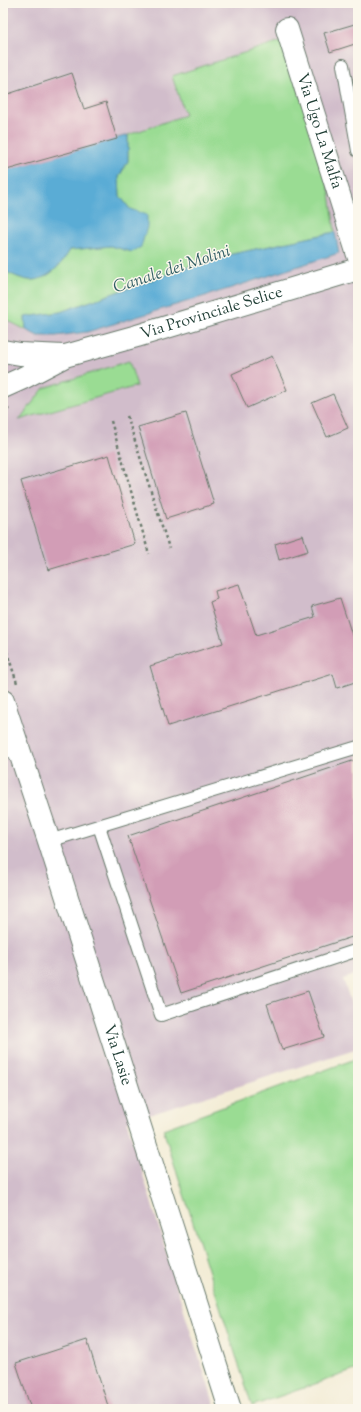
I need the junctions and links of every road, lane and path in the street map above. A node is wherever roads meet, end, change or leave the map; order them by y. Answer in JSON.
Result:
{"nodes":[{"id":1,"x":287,"y":29,"type":"dead end"},
{"id":2,"x":343,"y":65,"type":"dead end"},
{"id":3,"x":358,"y":151,"type":"edge"},
{"id":4,"x":358,"y":255,"type":"edge"},
{"id":5,"x":358,"y":269,"type":"edge"},
{"id":6,"x":3,"y":351,"type":"edge"},
{"id":7,"x":65,"y":356,"type":"junction"},
{"id":8,"x":3,"y":387,"type":"edge"},
{"id":9,"x":127,"y":416,"type":"dead end"},
{"id":10,"x":111,"y":421,"type":"dead end"},
{"id":11,"x":169,"y":548,"type":"dead end"},
{"id":12,"x":149,"y":554,"type":"dead end"},
{"id":13,"x":3,"y":640,"type":"edge"},
{"id":14,"x":10,"y":660,"type":"dead end"},
{"id":15,"x":3,"y":701,"type":"edge"},
{"id":16,"x":358,"y":747,"type":"edge"},
{"id":17,"x":11,"y":750,"type":"edge"},
{"id":18,"x":99,"y":826,"type":"junction"},
{"id":19,"x":49,"y":841,"type":"junction"},
{"id":20,"x":358,"y":950,"type":"edge"},
{"id":21,"x":230,"y":1409,"type":"edge"}],
"edges":[{"from":1,"to":4,"type":"street","name":"Via Ugo La Malfa"},
{"from":2,"to":3,"type":"lane"},
{"from":5,"to":7,"type":"street","name":"Via Provinciale Selice"},
{"from":6,"to":7,"type":"street","name":"Via Provinciale Selice"},
{"from":7,"to":8,"type":"street","name":"Via Provinciale Selice"},
{"from":9,"to":11,"type":"path"},
{"from":10,"to":12,"type":"path"},
{"from":13,"to":14,"type":"path"},
{"from":15,"to":17,"type":"street","name":"Via Lasie"},
{"from":16,"to":18,"type":"lane"},
{"from":17,"to":19,"type":"street","name":"Via Lasie"},
{"from":18,"to":19,"type":"lane"},
{"from":18,"to":20,"type":"lane"},
{"from":19,"to":21,"type":"street","name":"Via Lasie"}]}
